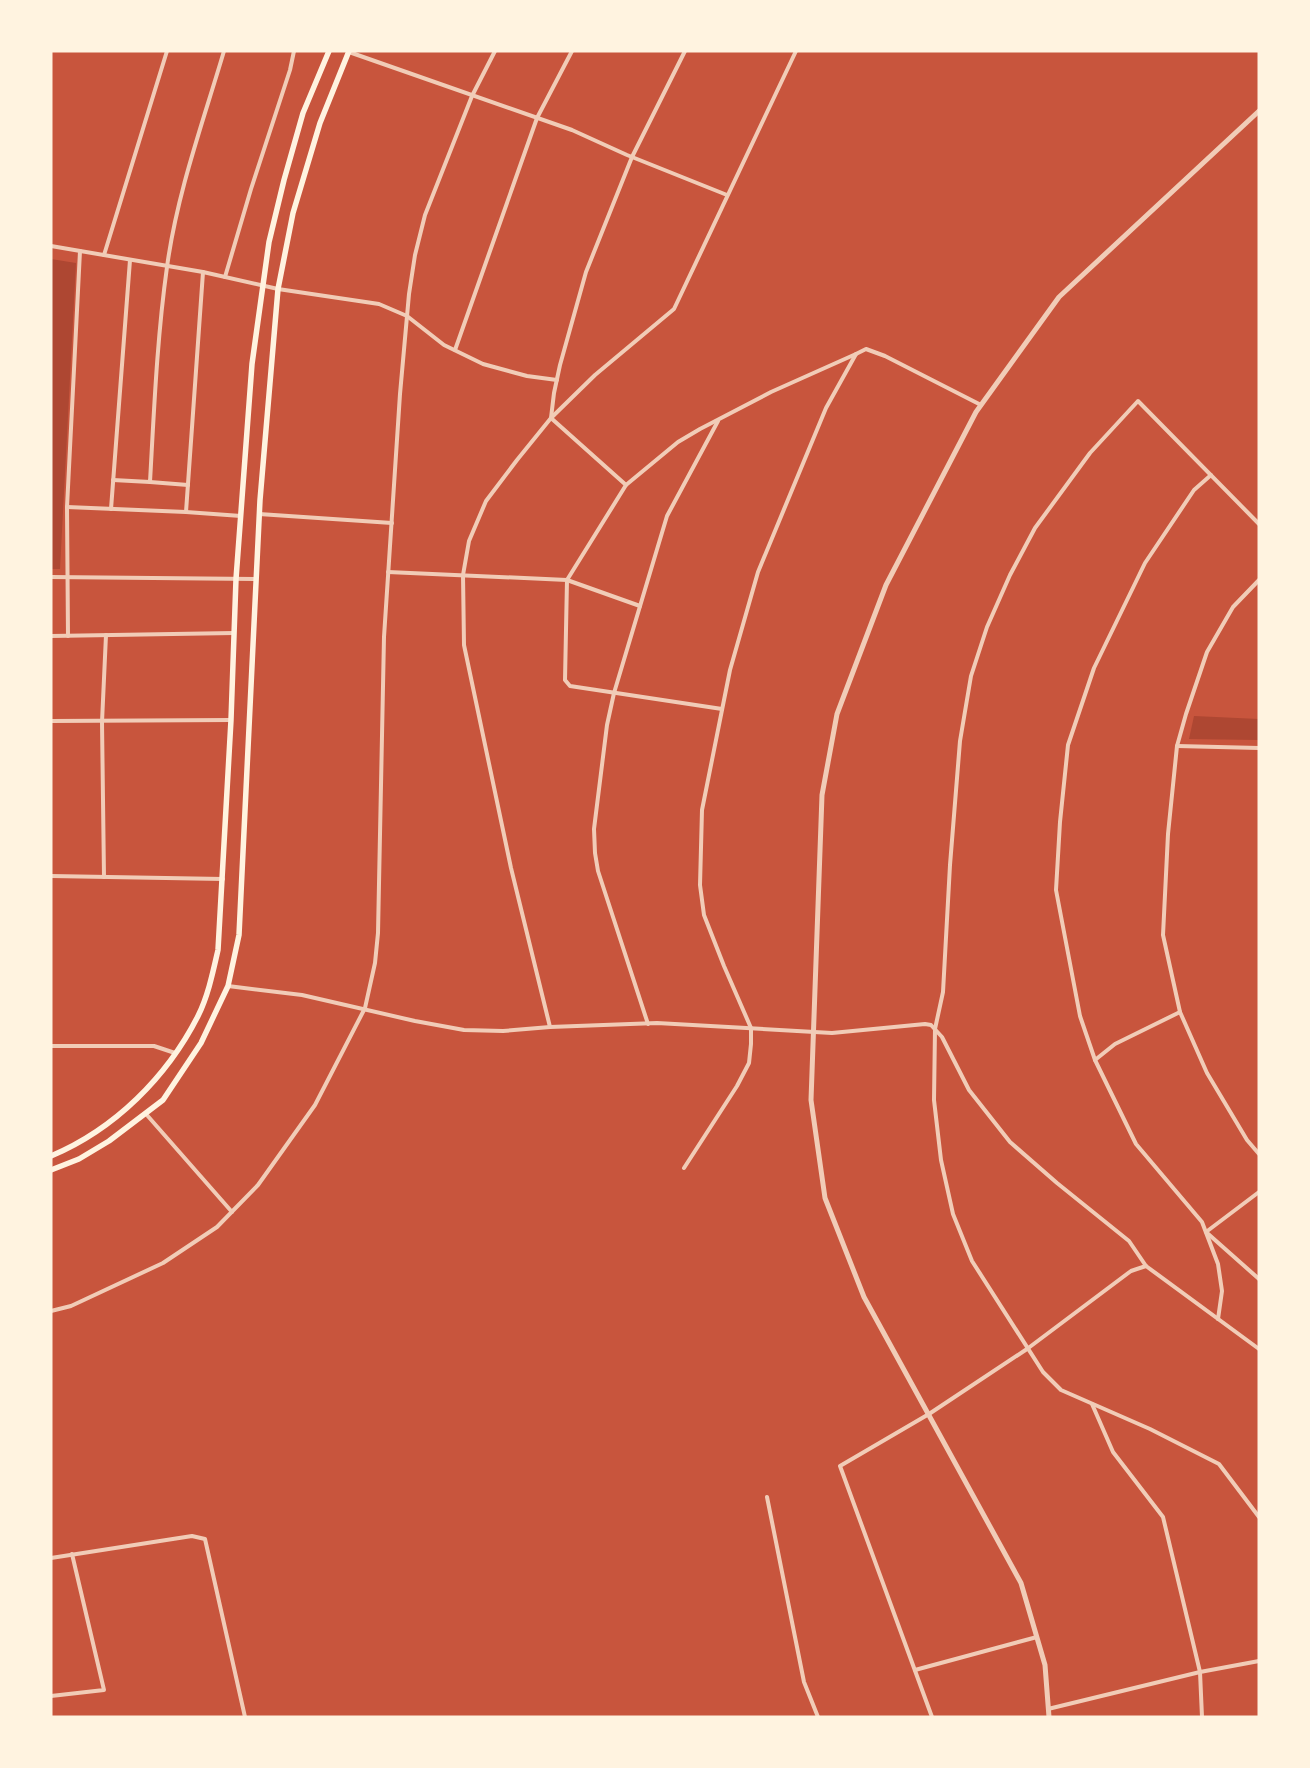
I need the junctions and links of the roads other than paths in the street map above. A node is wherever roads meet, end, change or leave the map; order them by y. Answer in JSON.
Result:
{"nodes":[{"id":1,"x":167,"y":51,"type":"edge"},
{"id":2,"x":224,"y":51,"type":"edge"},
{"id":3,"x":294,"y":51,"type":"edge"},
{"id":4,"x":329,"y":51,"type":"edge"},
{"id":5,"x":349,"y":51,"type":"edge"},
{"id":6,"x":495,"y":51,"type":"edge"},
{"id":7,"x":572,"y":51,"type":"edge"},
{"id":8,"x":685,"y":51,"type":"edge"},
{"id":9,"x":796,"y":51,"type":"edge"},
{"id":10,"x":472,"y":96,"type":"junction"},
{"id":11,"x":1259,"y":111,"type":"edge"},
{"id":12,"x":537,"y":118,"type":"junction"},
{"id":13,"x":632,"y":157,"type":"junction"},
{"id":14,"x":727,"y":195,"type":"junction"},
{"id":15,"x":51,"y":246,"type":"edge"},
{"id":16,"x":80,"y":251,"type":"junction"},
{"id":17,"x":104,"y":255,"type":"junction"},
{"id":18,"x":130,"y":260,"type":"junction"},
{"id":19,"x":167,"y":266,"type":"junction"},
{"id":20,"x":203,"y":272,"type":"junction"},
{"id":21,"x":225,"y":277,"type":"junction"},
{"id":22,"x":262,"y":285,"type":"junction"},
{"id":23,"x":278,"y":289,"type":"junction"},
{"id":24,"x":407,"y":316,"type":"junction"},
{"id":25,"x":455,"y":350,"type":"junction"},
{"id":26,"x":856,"y":354,"type":"junction"},
{"id":27,"x":557,"y":380,"type":"junction"},
{"id":28,"x":981,"y":405,"type":"junction"},
{"id":29,"x":551,"y":418,"type":"junction"},
{"id":30,"x":718,"y":421,"type":"junction"},
{"id":31,"x":1211,"y":475,"type":"junction"},
{"id":32,"x":113,"y":480,"type":"junction"},
{"id":33,"x":150,"y":482,"type":"junction"},
{"id":34,"x":626,"y":484,"type":"junction"},
{"id":35,"x":188,"y":485,"type":"junction"},
{"id":36,"x":67,"y":507,"type":"junction"},
{"id":37,"x":111,"y":509,"type":"junction"},
{"id":38,"x":186,"y":512,"type":"junction"},
{"id":39,"x":259,"y":514,"type":"junction"},
{"id":40,"x":240,"y":516,"type":"junction"},
{"id":41,"x":392,"y":523,"type":"junction"},
{"id":42,"x":1259,"y":524,"type":"edge"},
{"id":43,"x":388,"y":572,"type":"junction"},
{"id":44,"x":463,"y":575,"type":"junction"},
{"id":45,"x":68,"y":576,"type":"junction"},
{"id":46,"x":51,"y":577,"type":"edge"},
{"id":47,"x":236,"y":579,"type":"junction"},
{"id":48,"x":255,"y":579,"type":"junction"},
{"id":49,"x":567,"y":580,"type":"junction"},
{"id":50,"x":1259,"y":580,"type":"edge"},
{"id":51,"x":640,"y":606,"type":"junction"},
{"id":52,"x":234,"y":633,"type":"junction"},
{"id":53,"x":106,"y":635,"type":"junction"},
{"id":54,"x":51,"y":636,"type":"edge"},
{"id":55,"x":68,"y":636,"type":"junction"},
{"id":56,"x":614,"y":692,"type":"junction"},
{"id":57,"x":722,"y":710,"type":"junction"},
{"id":58,"x":231,"y":720,"type":"junction"},
{"id":59,"x":51,"y":721,"type":"edge"},
{"id":60,"x":102,"y":722,"type":"junction"},
{"id":61,"x":1178,"y":746,"type":"junction"},
{"id":62,"x":1259,"y":748,"type":"edge"},
{"id":63,"x":51,"y":876,"type":"edge"},
{"id":64,"x":104,"y":877,"type":"junction"},
{"id":65,"x":223,"y":879,"type":"junction"},
{"id":66,"x":228,"y":986,"type":"junction"},
{"id":67,"x":365,"y":1008,"type":"junction"},
{"id":68,"x":1180,"y":1012,"type":"junction"},
{"id":69,"x":648,"y":1024,"type":"junction"},
{"id":70,"x":550,"y":1026,"type":"junction"},
{"id":71,"x":751,"y":1028,"type":"junction"},
{"id":72,"x":935,"y":1029,"type":"junction"},
{"id":73,"x":814,"y":1032,"type":"junction"},
{"id":74,"x":51,"y":1046,"type":"edge"},
{"id":75,"x":176,"y":1053,"type":"junction"},
{"id":76,"x":1095,"y":1060,"type":"junction"},
{"id":77,"x":146,"y":1114,"type":"junction"},
{"id":78,"x":1259,"y":1154,"type":"edge"},
{"id":79,"x":51,"y":1156,"type":"edge"},
{"id":80,"x":684,"y":1168,"type":"dead end"},
{"id":81,"x":51,"y":1170,"type":"edge"},
{"id":82,"x":1259,"y":1192,"type":"edge"},
{"id":83,"x":232,"y":1212,"type":"junction"},
{"id":84,"x":1206,"y":1232,"type":"junction"},
{"id":85,"x":1146,"y":1266,"type":"junction"},
{"id":86,"x":1259,"y":1279,"type":"edge"},
{"id":87,"x":51,"y":1311,"type":"edge"},
{"id":88,"x":1218,"y":1319,"type":"junction"},
{"id":89,"x":1027,"y":1349,"type":"junction"},
{"id":90,"x":1259,"y":1349,"type":"edge"},
{"id":91,"x":1092,"y":1404,"type":"junction"},
{"id":92,"x":929,"y":1414,"type":"junction"},
{"id":93,"x":767,"y":1497,"type":"dead end"},
{"id":94,"x":1259,"y":1517,"type":"edge"},
{"id":95,"x":72,"y":1554,"type":"junction"},
{"id":96,"x":51,"y":1558,"type":"edge"},
{"id":97,"x":1037,"y":1637,"type":"junction"},
{"id":98,"x":1259,"y":1661,"type":"edge"},
{"id":99,"x":915,"y":1670,"type":"junction"},
{"id":100,"x":1200,"y":1672,"type":"junction"},
{"id":101,"x":51,"y":1696,"type":"edge"},
{"id":102,"x":1048,"y":1709,"type":"junction"},
{"id":103,"x":245,"y":1717,"type":"edge"},
{"id":104,"x":818,"y":1717,"type":"edge"},
{"id":105,"x":932,"y":1717,"type":"edge"},
{"id":106,"x":1049,"y":1717,"type":"edge"},
{"id":107,"x":1202,"y":1717,"type":"edge"}],
"edges":[{"from":1,"to":17,"type":"street"},
{"from":2,"to":19,"type":"street"},
{"from":3,"to":21,"type":"street"},
{"from":4,"to":22,"type":"main road"},
{"from":5,"to":10,"type":"street"},
{"from":5,"to":23,"type":"main road"},
{"from":6,"to":10,"type":"street"},
{"from":7,"to":12,"type":"street"},
{"from":8,"to":13,"type":"street"},
{"from":9,"to":14,"type":"street"},
{"from":10,"to":12,"type":"street"},
{"from":10,"to":24,"type":"street"},
{"from":11,"to":28,"type":"street"},
{"from":12,"to":13,"type":"street"},
{"from":12,"to":25,"type":"street"},
{"from":13,"to":14,"type":"street"},
{"from":13,"to":27,"type":"street"},
{"from":14,"to":29,"type":"street"},
{"from":15,"to":16,"type":"street"},
{"from":16,"to":17,"type":"street"},
{"from":16,"to":36,"type":"street"},
{"from":17,"to":18,"type":"street"},
{"from":18,"to":19,"type":"street"},
{"from":18,"to":32,"type":"street"},
{"from":19,"to":20,"type":"street"},
{"from":19,"to":33,"type":"street"},
{"from":20,"to":21,"type":"street"},
{"from":20,"to":35,"type":"street"},
{"from":21,"to":22,"type":"street"},
{"from":22,"to":23,"type":"street"},
{"from":22,"to":40,"type":"main road"},
{"from":23,"to":24,"type":"street"},
{"from":23,"to":39,"type":"main road"},
{"from":24,"to":25,"type":"street"},
{"from":24,"to":41,"type":"street"},
{"from":25,"to":27,"type":"street"},
{"from":26,"to":28,"type":"street"},
{"from":26,"to":30,"type":"street"},
{"from":26,"to":57,"type":"street"},
{"from":27,"to":29,"type":"street"},
{"from":28,"to":73,"type":"street"},
{"from":29,"to":34,"type":"street"},
{"from":29,"to":44,"type":"street"},
{"from":30,"to":34,"type":"street"},
{"from":30,"to":51,"type":"street"},
{"from":31,"to":42,"type":"street"},
{"from":31,"to":72,"type":"street"},
{"from":31,"to":76,"type":"street"},
{"from":32,"to":33,"type":"street"},
{"from":32,"to":37,"type":"street"},
{"from":33,"to":35,"type":"street"},
{"from":34,"to":49,"type":"street"},
{"from":35,"to":38,"type":"street"},
{"from":36,"to":37,"type":"street"},
{"from":36,"to":45,"type":"street"},
{"from":37,"to":38,"type":"street"},
{"from":38,"to":40,"type":"street"},
{"from":39,"to":41,"type":"street"},
{"from":39,"to":48,"type":"main road"},
{"from":40,"to":47,"type":"main road"},
{"from":41,"to":43,"type":"street"},
{"from":43,"to":44,"type":"street"},
{"from":43,"to":67,"type":"street"},
{"from":44,"to":49,"type":"street"},
{"from":44,"to":70,"type":"street"},
{"from":45,"to":46,"type":"street"},
{"from":45,"to":47,"type":"street"},
{"from":45,"to":55,"type":"street"},
{"from":47,"to":48,"type":"street"},
{"from":47,"to":52,"type":"main road"},
{"from":48,"to":66,"type":"main road"},
{"from":49,"to":51,"type":"street"},
{"from":49,"to":56,"type":"street"},
{"from":50,"to":61,"type":"street"},
{"from":51,"to":56,"type":"street"},
{"from":52,"to":53,"type":"street"},
{"from":52,"to":58,"type":"main road"},
{"from":53,"to":55,"type":"street"},
{"from":53,"to":60,"type":"street"},
{"from":54,"to":55,"type":"street"},
{"from":56,"to":57,"type":"street"},
{"from":56,"to":69,"type":"street"},
{"from":57,"to":71,"type":"street"},
{"from":58,"to":60,"type":"street"},
{"from":58,"to":65,"type":"main road"},
{"from":59,"to":60,"type":"street"},
{"from":60,"to":64,"type":"street"},
{"from":61,"to":62,"type":"street"},
{"from":61,"to":68,"type":"street"},
{"from":63,"to":64,"type":"street"},
{"from":64,"to":65,"type":"street"},
{"from":65,"to":75,"type":"main road"},
{"from":66,"to":67,"type":"street"},
{"from":66,"to":77,"type":"main road"},
{"from":67,"to":70,"type":"street"},
{"from":67,"to":83,"type":"street"},
{"from":68,"to":76,"type":"street"},
{"from":68,"to":78,"type":"street"},
{"from":69,"to":70,"type":"street"},
{"from":69,"to":71,"type":"street"},
{"from":71,"to":73,"type":"street"},
{"from":71,"to":80,"type":"street"},
{"from":72,"to":73,"type":"street"},
{"from":72,"to":85,"type":"street"},
{"from":72,"to":89,"type":"street"},
{"from":73,"to":92,"type":"street"},
{"from":74,"to":75,"type":"street"},
{"from":75,"to":79,"type":"main road"},
{"from":76,"to":84,"type":"street"},
{"from":77,"to":81,"type":"main road"},
{"from":77,"to":83,"type":"street"},
{"from":82,"to":84,"type":"street"},
{"from":83,"to":87,"type":"street"},
{"from":84,"to":86,"type":"street"},
{"from":84,"to":88,"type":"street"},
{"from":85,"to":88,"type":"street"},
{"from":85,"to":89,"type":"street"},
{"from":88,"to":90,"type":"street"},
{"from":89,"to":91,"type":"street"},
{"from":89,"to":92,"type":"street"},
{"from":91,"to":94,"type":"street"},
{"from":91,"to":100,"type":"street"},
{"from":92,"to":97,"type":"street"},
{"from":92,"to":99,"type":"street"},
{"from":93,"to":104,"type":"street"},
{"from":95,"to":96,"type":"street"},
{"from":95,"to":101,"type":"street"},
{"from":95,"to":103,"type":"street"},
{"from":97,"to":99,"type":"street"},
{"from":97,"to":102,"type":"street"},
{"from":98,"to":100,"type":"street"},
{"from":99,"to":105,"type":"street"},
{"from":100,"to":102,"type":"street"},
{"from":100,"to":107,"type":"street"},
{"from":102,"to":106,"type":"street"}]}
